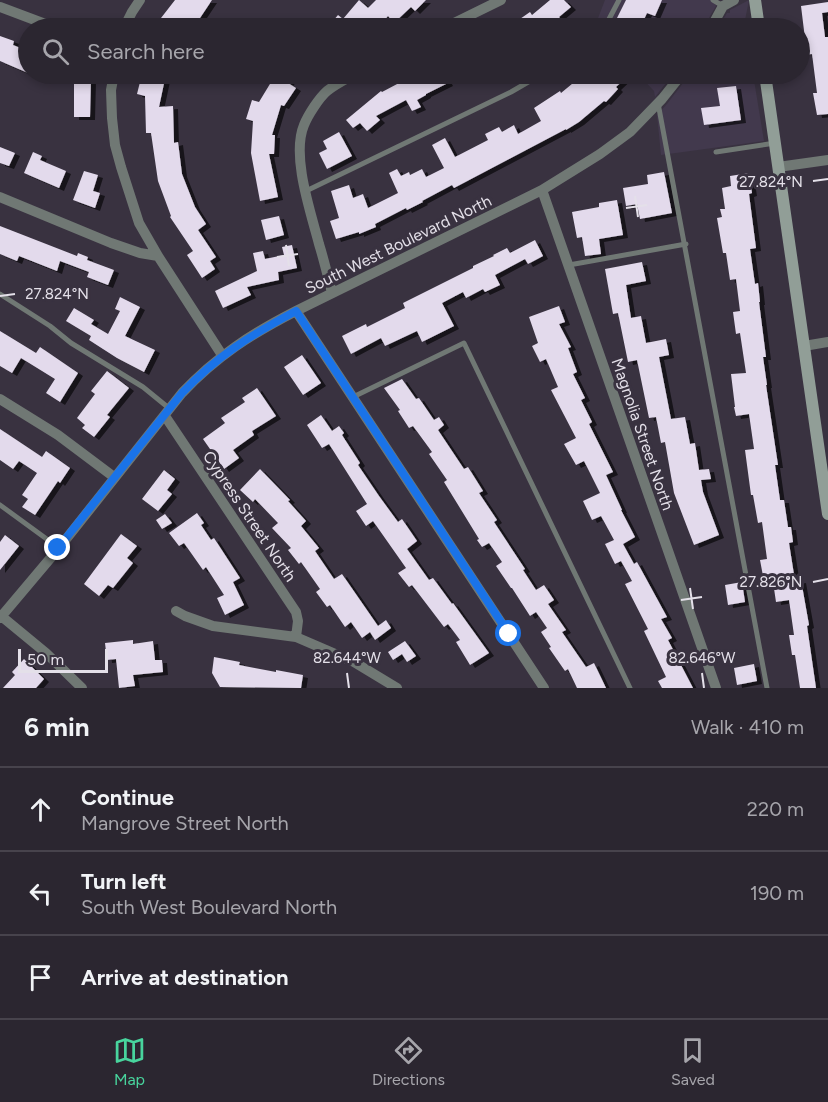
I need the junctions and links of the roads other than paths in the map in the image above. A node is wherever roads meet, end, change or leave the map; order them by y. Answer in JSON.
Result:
{"nodes":[{"id":1,"x":140,"y":0,"type":"edge"},
{"id":2,"x":501,"y":0,"type":"edge"},
{"id":3,"x":619,"y":0,"type":"edge"},
{"id":4,"x":734,"y":0,"type":"edge"},
{"id":5,"x":755,"y":0,"type":"edge"},
{"id":6,"x":720,"y":2,"type":"edge"},
{"id":7,"x":0,"y":7,"type":"edge"},
{"id":8,"x":29,"y":18,"type":"edge"},
{"id":9,"x":129,"y":18,"type":"edge"},
{"id":10,"x":464,"y":18,"type":"edge"},
{"id":11,"x":610,"y":18,"type":"edge"},
{"id":12,"x":714,"y":18,"type":"edge"},
{"id":13,"x":758,"y":18,"type":"edge"},
{"id":14,"x":112,"y":84,"type":"edge"},
{"id":15,"x":339,"y":84,"type":"edge"},
{"id":16,"x":525,"y":84,"type":"edge"},
{"id":17,"x":674,"y":84,"type":"edge"},
{"id":18,"x":766,"y":84,"type":"edge"},
{"id":19,"x":658,"y":103,"type":"junction"},
{"id":20,"x":775,"y":143,"type":"junction"},
{"id":21,"x":716,"y":152,"type":"dead end"},
{"id":22,"x":828,"y":160,"type":"edge"},
{"id":23,"x":778,"y":167,"type":"junction"},
{"id":24,"x":542,"y":190,"type":"junction"},
{"id":25,"x":306,"y":192,"type":"junction"},
{"id":26,"x":0,"y":197,"type":"edge"},
{"id":27,"x":686,"y":244,"type":"junction"},
{"id":28,"x":158,"y":256,"type":"junction"},
{"id":29,"x":568,"y":266,"type":"junction"},
{"id":30,"x":332,"y":293,"type":"junction"},
{"id":31,"x":0,"y":294,"type":"edge"},
{"id":32,"x":296,"y":311,"type":"junction"},
{"id":33,"x":828,"y":342,"type":"edge"},
{"id":34,"x":804,"y":346,"type":"junction"},
{"id":35,"x":222,"y":355,"type":"junction"},
{"id":36,"x":353,"y":396,"type":"junction"},
{"id":37,"x":0,"y":399,"type":"edge"},
{"id":38,"x":167,"y":412,"type":"junction"},
{"id":39,"x":114,"y":477,"type":"junction"},
{"id":40,"x":0,"y":505,"type":"edge"},
{"id":41,"x":828,"y":514,"type":"edge"},
{"id":42,"x":58,"y":548,"type":"junction"},
{"id":43,"x":176,"y":611,"type":"dead end"},
{"id":44,"x":1,"y":616,"type":"edge"},
{"id":45,"x":296,"y":638,"type":"junction"},
{"id":46,"x":82,"y":688,"type":"edge"},
{"id":47,"x":397,"y":688,"type":"edge"},
{"id":48,"x":543,"y":688,"type":"edge"},
{"id":49,"x":630,"y":688,"type":"edge"},
{"id":50,"x":716,"y":688,"type":"edge"},
{"id":51,"x":767,"y":688,"type":"edge"}],
"edges":[{"from":1,"to":9,"type":"street"},
{"from":2,"to":10,"type":"street"},
{"from":3,"to":11,"type":"lane"},
{"from":4,"to":6,"type":"street"},
{"from":5,"to":13,"type":"main road"},
{"from":6,"to":12,"type":"street"},
{"from":7,"to":8,"type":"street"},
{"from":14,"to":28,"type":"street"},
{"from":15,"to":25,"type":"street"},
{"from":16,"to":25,"type":"lane"},
{"from":17,"to":19,"type":"street","name":"South West Boulevard North"},
{"from":18,"to":20,"type":"main road"},
{"from":19,"to":24,"type":"street","name":"South West Boulevard North"},
{"from":19,"to":27,"type":"lane"},
{"from":20,"to":21,"type":"lane"},
{"from":20,"to":23,"type":"main road"},
{"from":22,"to":23,"type":"street"},
{"from":23,"to":34,"type":"main road"},
{"from":24,"to":29,"type":"street","name":"Magnolia Street North"},
{"from":24,"to":30,"type":"street","name":"South West Boulevard North"},
{"from":25,"to":30,"type":"street"},
{"from":26,"to":28,"type":"street"},
{"from":27,"to":29,"type":"lane"},
{"from":27,"to":51,"type":"lane"},
{"from":28,"to":35,"type":"street"},
{"from":29,"to":50,"type":"street","name":"Magnolia Street North"},
{"from":30,"to":32,"type":"street","name":"South West Boulevard North"},
{"from":31,"to":38,"type":"lane"},
{"from":32,"to":35,"type":"street","name":"South West Boulevard North"},
{"from":32,"to":36,"type":"street"},
{"from":33,"to":34,"type":"street"},
{"from":34,"to":41,"type":"main road"},
{"from":35,"to":38,"type":"street","name":"South West Boulevard North"},
{"from":36,"to":48,"type":"street"},
{"from":36,"to":49,"type":"lane"},
{"from":37,"to":39,"type":"street"},
{"from":38,"to":39,"type":"street","name":"South West Boulevard North"},
{"from":38,"to":45,"type":"street","name":"Cypress Street North"},
{"from":39,"to":42,"type":"street","name":"South West Boulevard North"},
{"from":40,"to":42,"type":"lane"},
{"from":42,"to":44,"type":"street","name":"South West Boulevard North"},
{"from":43,"to":45,"type":"street"},
{"from":44,"to":46,"type":"street"},
{"from":45,"to":47,"type":"street"}]}
